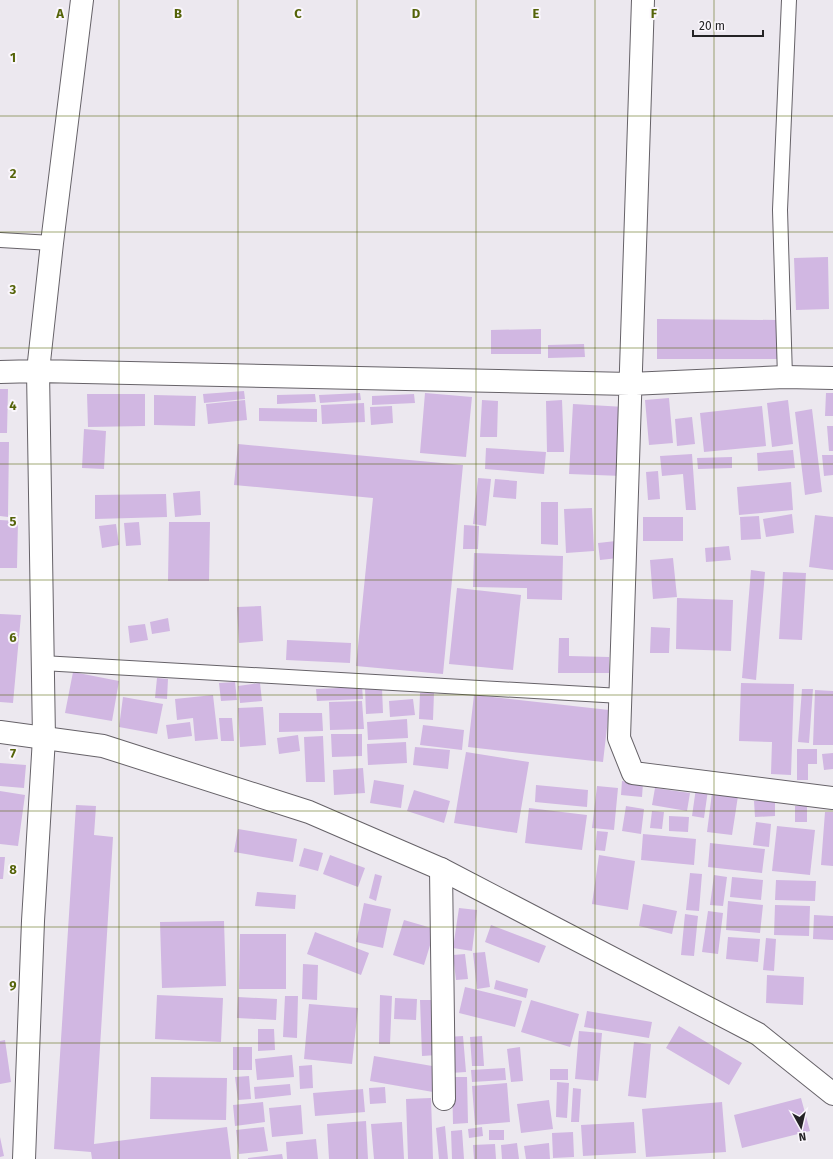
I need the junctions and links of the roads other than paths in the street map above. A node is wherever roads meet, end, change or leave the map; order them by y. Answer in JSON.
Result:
{"nodes":[{"id":1,"x":82,"y":0,"type":"edge"},
{"id":2,"x":643,"y":0,"type":"edge"},
{"id":3,"x":789,"y":0,"type":"edge"},
{"id":4,"x":0,"y":240,"type":"edge"},
{"id":5,"x":52,"y":243,"type":"junction"},
{"id":6,"x":38,"y":371,"type":"junction"},
{"id":7,"x":0,"y":372,"type":"edge"},
{"id":8,"x":785,"y":377,"type":"junction"},
{"id":9,"x":833,"y":378,"type":"edge"},
{"id":10,"x":630,"y":384,"type":"junction"},
{"id":11,"x":42,"y":663,"type":"junction"},
{"id":12,"x":620,"y":696,"type":"junction"},
{"id":13,"x":0,"y":732,"type":"edge"},
{"id":14,"x":44,"y":738,"type":"junction"},
{"id":15,"x":833,"y":798,"type":"edge"},
{"id":16,"x":441,"y":869,"type":"junction"},
{"id":17,"x":833,"y":1094,"type":"edge"},
{"id":18,"x":444,"y":1099,"type":"dead end"},
{"id":19,"x":24,"y":1159,"type":"edge"}],
"edges":[{"from":1,"to":5,"type":"street"},
{"from":2,"to":10,"type":"street"},
{"from":3,"to":8,"type":"lane"},
{"from":4,"to":5,"type":"lane"},
{"from":5,"to":6,"type":"street"},
{"from":6,"to":7,"type":"street"},
{"from":6,"to":10,"type":"street"},
{"from":6,"to":11,"type":"street"},
{"from":8,"to":9,"type":"street"},
{"from":8,"to":10,"type":"street"},
{"from":10,"to":12,"type":"street"},
{"from":11,"to":12,"type":"lane"},
{"from":11,"to":14,"type":"street"},
{"from":12,"to":15,"type":"street"},
{"from":13,"to":14,"type":"street"},
{"from":14,"to":16,"type":"street"},
{"from":14,"to":19,"type":"street"},
{"from":16,"to":17,"type":"street"},
{"from":16,"to":18,"type":"street"}]}
